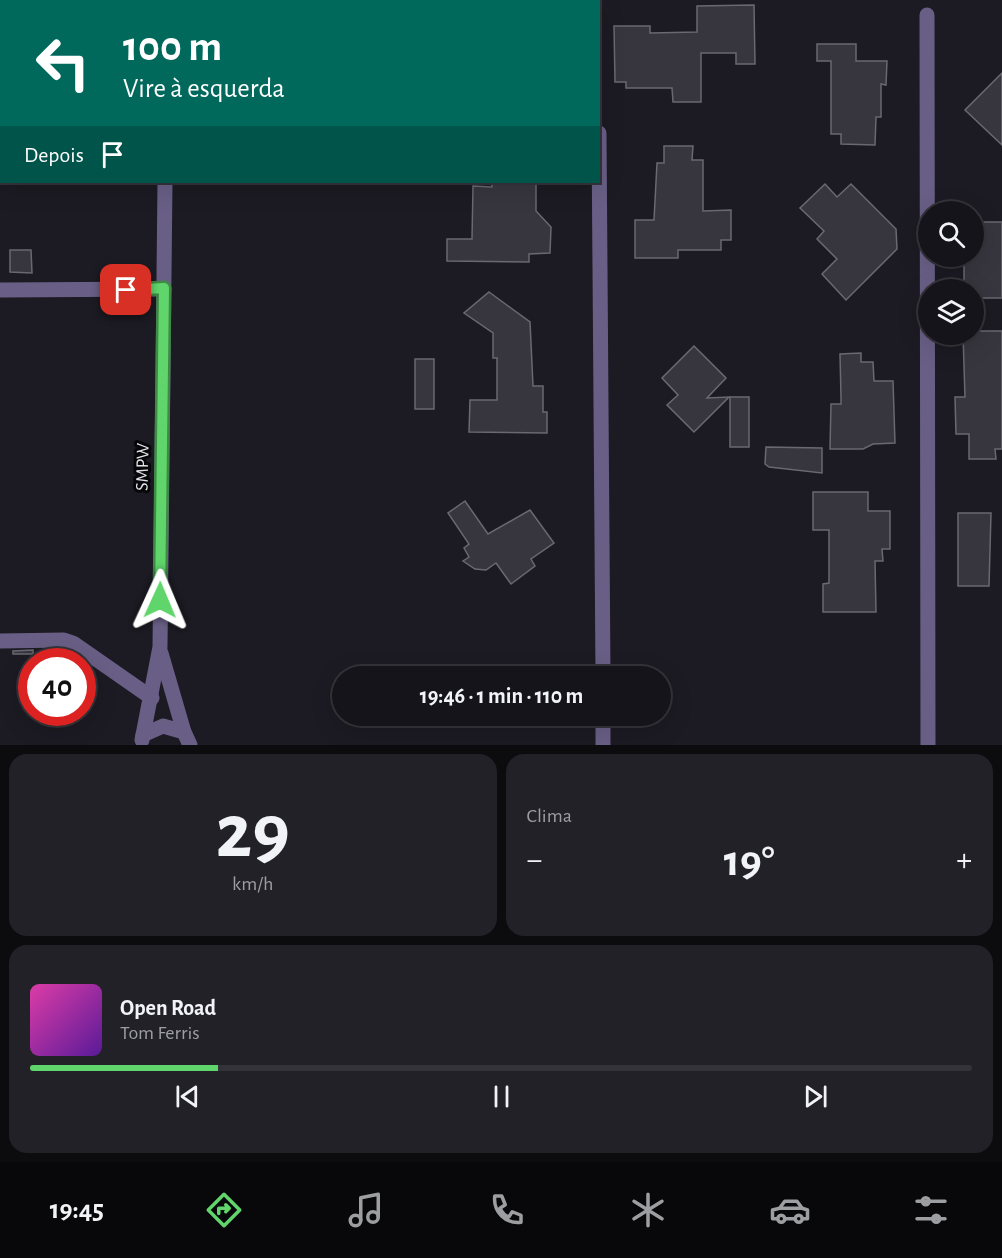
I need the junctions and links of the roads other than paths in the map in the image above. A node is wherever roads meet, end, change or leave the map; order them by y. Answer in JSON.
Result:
{"nodes":[{"id":1,"x":927,"y":15,"type":"dead end"},
{"id":2,"x":165,"y":183,"type":"edge"},
{"id":3,"x":599,"y":183,"type":"edge"},
{"id":4,"x":164,"y":288,"type":"junction"},
{"id":5,"x":0,"y":290,"type":"edge"},
{"id":6,"x":0,"y":641,"type":"edge"},
{"id":7,"x":160,"y":647,"type":"junction"},
{"id":8,"x":603,"y":666,"type":"edge"},
{"id":9,"x":152,"y":698,"type":"junction"},
{"id":10,"x":603,"y":726,"type":"edge"},
{"id":11,"x":187,"y":739,"type":"edge"},
{"id":12,"x":142,"y":740,"type":"edge"},
{"id":13,"x":603,"y":745,"type":"edge"},
{"id":14,"x":928,"y":745,"type":"edge"}],
"edges":[{"from":1,"to":14,"type":"street"},
{"from":2,"to":4,"type":"street","name":"SMPW"},
{"from":3,"to":8,"type":"street"},
{"from":4,"to":5,"type":"street"},
{"from":4,"to":7,"type":"street","name":"SMPW"},
{"from":6,"to":9,"type":"street"},
{"from":7,"to":9,"type":"street","name":"SMPW"},
{"from":7,"to":11,"type":"street","name":"SMPW"},
{"from":9,"to":12,"type":"street","name":"SMPW"},
{"from":10,"to":13,"type":"street"},
{"from":11,"to":12,"type":"street"}]}
